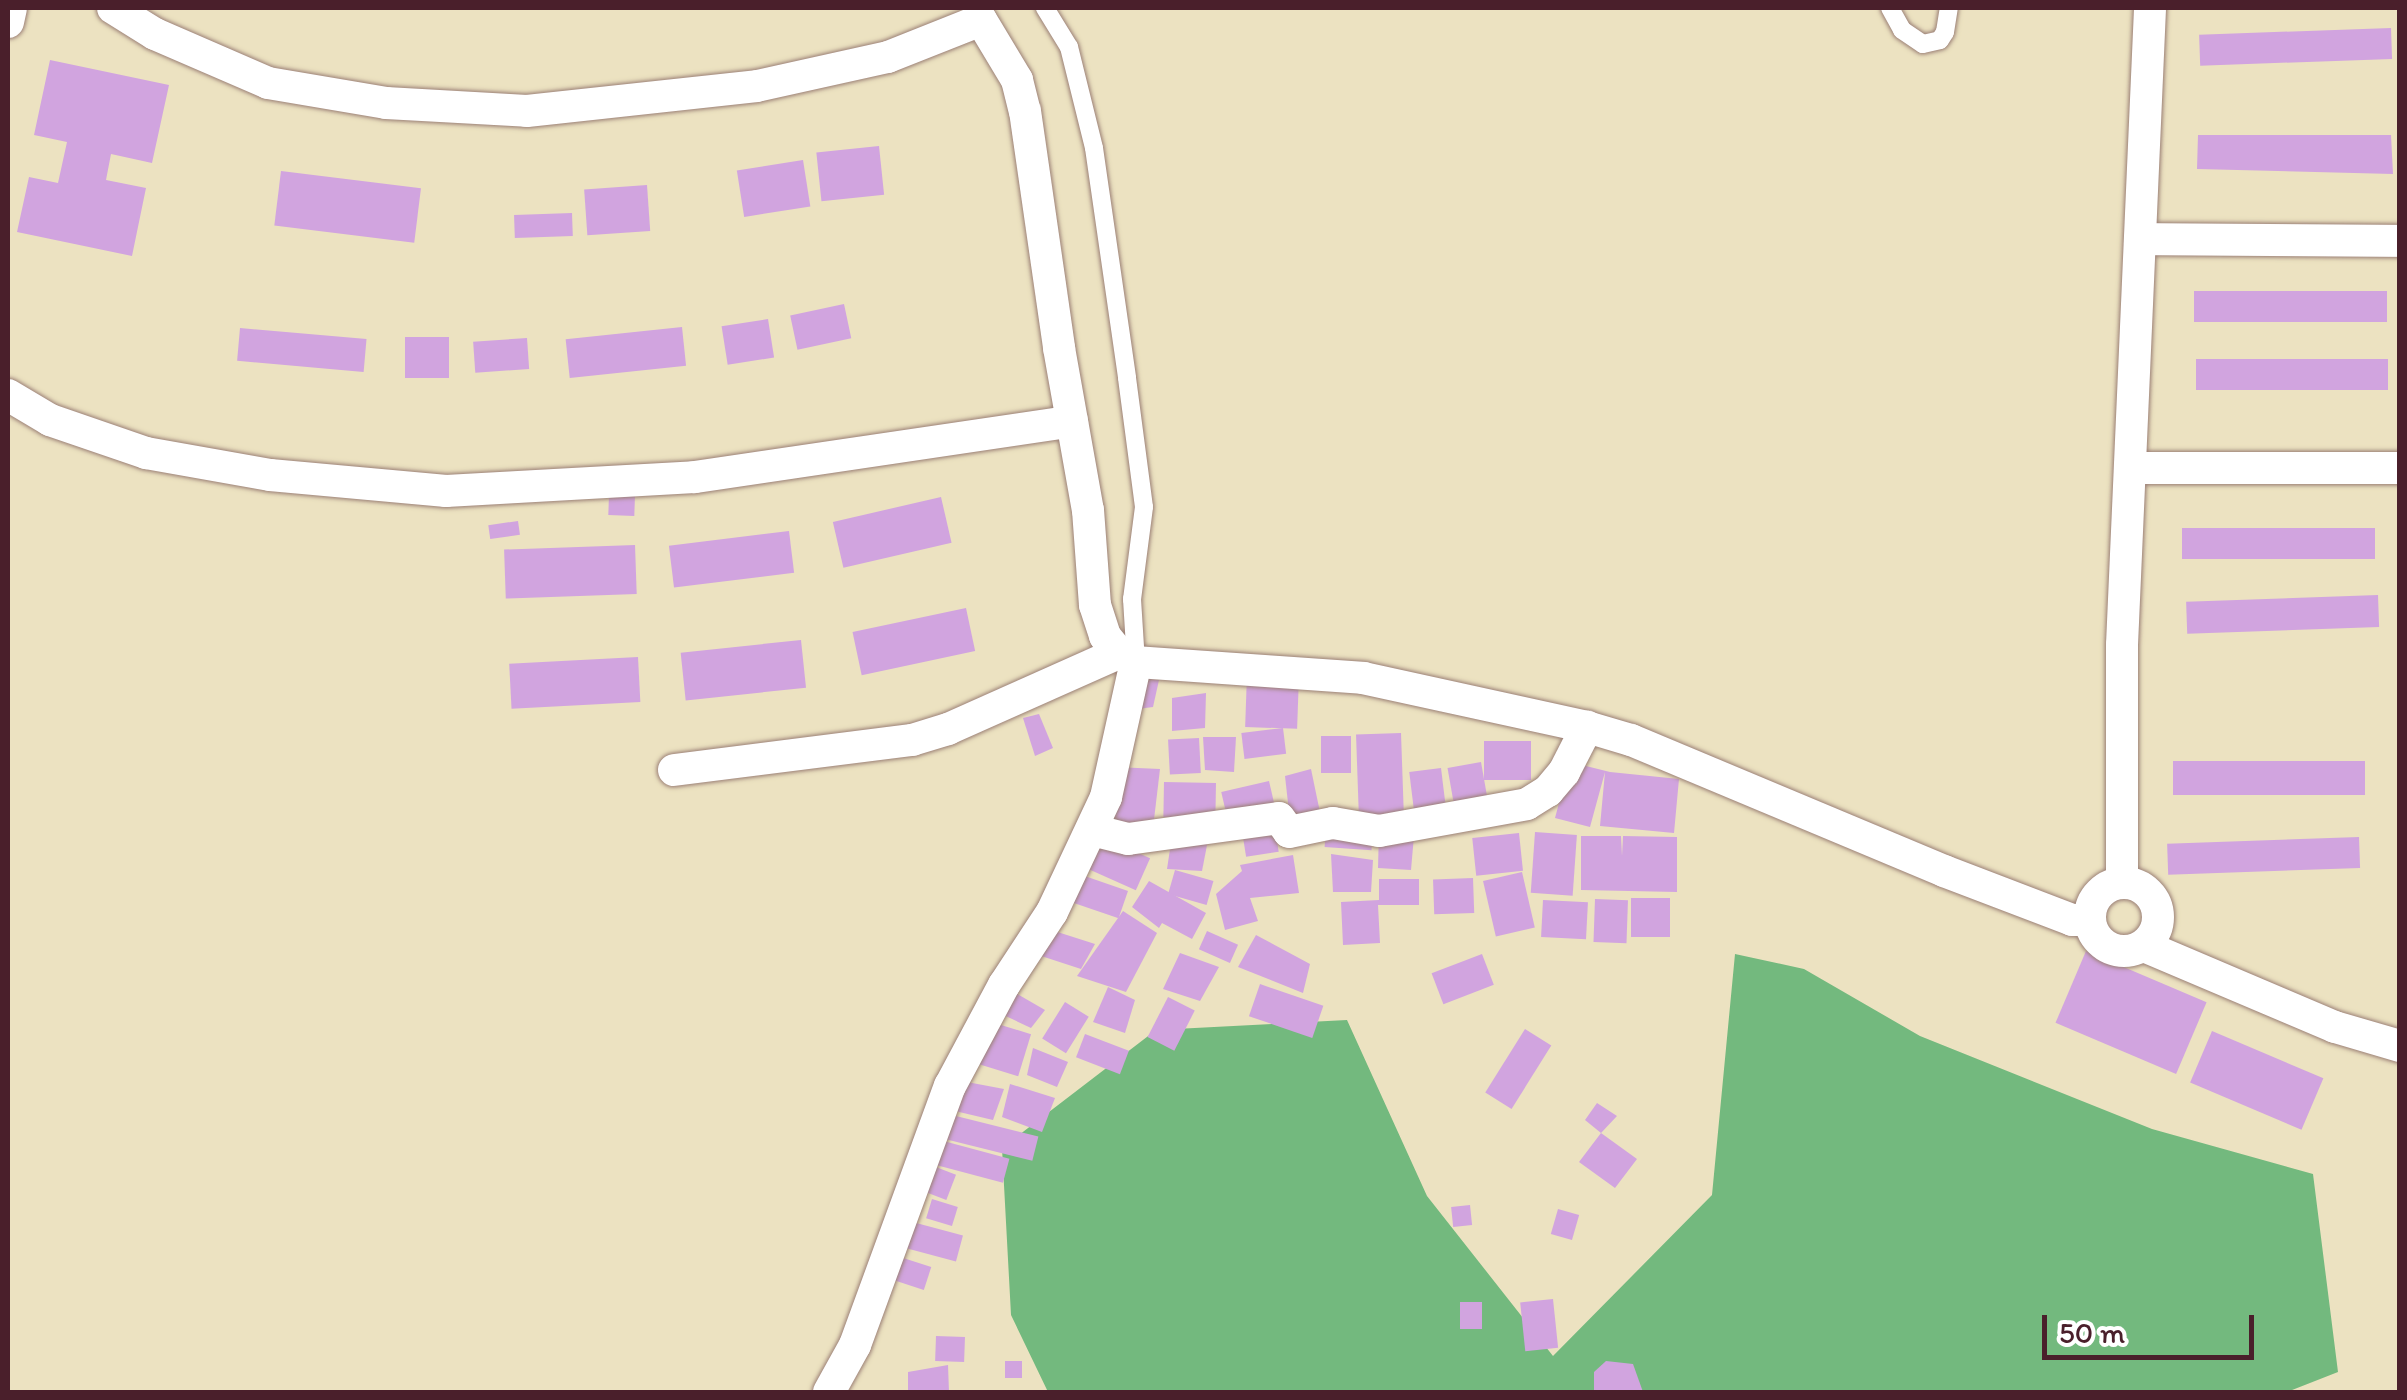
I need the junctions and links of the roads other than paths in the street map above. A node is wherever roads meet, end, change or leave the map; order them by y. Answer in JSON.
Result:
{"nodes":[{"id":1,"x":11,"y":8,"type":"edge"},
{"id":2,"x":112,"y":8,"type":"edge"},
{"id":3,"x":1045,"y":8,"type":"edge"},
{"id":4,"x":1890,"y":8,"type":"edge"},
{"id":5,"x":1949,"y":8,"type":"edge"},
{"id":6,"x":2150,"y":8,"type":"edge"},
{"id":7,"x":976,"y":14,"type":"edge"},
{"id":8,"x":8,"y":22,"type":"edge"},
{"id":9,"x":2140,"y":240,"type":"junction"},
{"id":10,"x":2400,"y":240,"type":"edge"},
{"id":11,"x":8,"y":395,"type":"edge"},
{"id":12,"x":1072,"y":421,"type":"junction"},
{"id":13,"x":2130,"y":468,"type":"junction"},
{"id":14,"x":2400,"y":468,"type":"edge"},
{"id":15,"x":1128,"y":657,"type":"junction"},
{"id":16,"x":1587,"y":727,"type":"junction"},
{"id":17,"x":674,"y":770,"type":"dead end"},
{"id":18,"x":1092,"y":830,"type":"junction"},
{"id":19,"x":2122,"y":882,"type":"junction"},
{"id":20,"x":2089,"y":920,"type":"junction"},
{"id":21,"x":2144,"y":946,"type":"junction"},
{"id":22,"x":2400,"y":1046,"type":"edge"},
{"id":23,"x":828,"y":1392,"type":"edge"}],
"edges":[{"from":1,"to":8,"type":"street"},
{"from":2,"to":7,"type":"street"},
{"from":3,"to":15,"type":"lane"},
{"from":4,"to":5,"type":"lane"},
{"from":6,"to":9,"type":"street"},
{"from":7,"to":12,"type":"street"},
{"from":9,"to":10,"type":"street"},
{"from":9,"to":13,"type":"street"},
{"from":11,"to":12,"type":"street"},
{"from":12,"to":15,"type":"street"},
{"from":13,"to":14,"type":"street"},
{"from":13,"to":19,"type":"street"},
{"from":15,"to":16,"type":"street"},
{"from":15,"to":17,"type":"street"},
{"from":15,"to":18,"type":"street"},
{"from":16,"to":18,"type":"street"},
{"from":16,"to":20,"type":"street"},
{"from":18,"to":23,"type":"street"},
{"from":19,"to":20,"type":"street"},
{"from":19,"to":21,"type":"street"},
{"from":20,"to":21,"type":"street"},
{"from":21,"to":22,"type":"street"}]}
